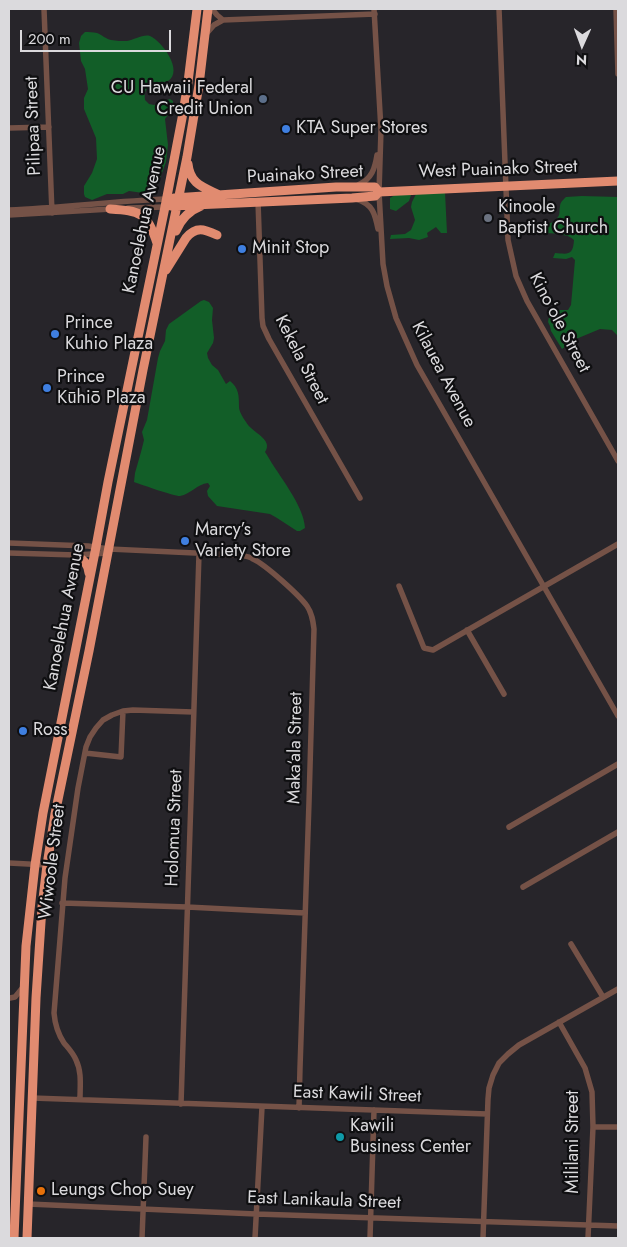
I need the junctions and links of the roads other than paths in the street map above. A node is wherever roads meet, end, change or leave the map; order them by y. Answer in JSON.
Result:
{"nodes":[{"id":1,"x":44,"y":9,"type":"edge"},
{"id":2,"x":197,"y":9,"type":"edge"},
{"id":3,"x":208,"y":9,"type":"edge"},
{"id":4,"x":212,"y":9,"type":"edge"},
{"id":5,"x":499,"y":9,"type":"edge"},
{"id":6,"x":616,"y":9,"type":"edge"},
{"id":7,"x":374,"y":11,"type":"edge"},
{"id":8,"x":223,"y":20,"type":"junction"},
{"id":9,"x":205,"y":39,"type":"junction"},
{"id":10,"x":618,"y":74,"type":"edge"},
{"id":11,"x":48,"y":127,"type":"junction"},
{"id":12,"x":9,"y":128,"type":"edge"},
{"id":13,"x":381,"y":130,"type":"junction"},
{"id":14,"x":187,"y":157,"type":"junction"},
{"id":15,"x":618,"y":181,"type":"edge"},
{"id":16,"x":506,"y":186,"type":"junction"},
{"id":17,"x":352,"y":187,"type":"junction"},
{"id":18,"x":379,"y":192,"type":"junction"},
{"id":19,"x":219,"y":195,"type":"junction"},
{"id":20,"x":258,"y":197,"type":"junction"},
{"id":21,"x":352,"y":198,"type":"junction"},
{"id":22,"x":178,"y":202,"type":"junction"},
{"id":23,"x":166,"y":203,"type":"junction"},
{"id":24,"x":210,"y":204,"type":"junction"},
{"id":25,"x":110,"y":209,"type":"junction"},
{"id":26,"x":9,"y":210,"type":"edge"},
{"id":27,"x":52,"y":210,"type":"junction"},
{"id":28,"x":9,"y":215,"type":"edge"},
{"id":29,"x":216,"y":235,"type":"dead end"},
{"id":30,"x":158,"y":244,"type":"junction"},
{"id":31,"x":382,"y":251,"type":"junction"},
{"id":32,"x":166,"y":255,"type":"junction"},
{"id":33,"x":162,"y":277,"type":"junction"},
{"id":34,"x":618,"y":461,"type":"edge"},
{"id":35,"x":360,"y":498,"type":"dead end"},
{"id":36,"x":9,"y":543,"type":"edge"},
{"id":37,"x":618,"y":544,"type":"edge"},
{"id":38,"x":96,"y":551,"type":"junction"},
{"id":39,"x":109,"y":551,"type":"junction"},
{"id":40,"x":9,"y":553,"type":"edge"},
{"id":41,"x":199,"y":554,"type":"junction"},
{"id":42,"x":76,"y":556,"type":"junction"},
{"id":43,"x":90,"y":576,"type":"junction"},
{"id":44,"x":399,"y":586,"type":"dead end"},
{"id":45,"x":543,"y":586,"type":"junction"},
{"id":46,"x":467,"y":630,"type":"junction"},
{"id":47,"x":504,"y":694,"type":"dead end"},
{"id":48,"x":123,"y":712,"type":"junction"},
{"id":49,"x":193,"y":712,"type":"junction"},
{"id":50,"x":618,"y":716,"type":"edge"},
{"id":51,"x":85,"y":753,"type":"junction"},
{"id":52,"x":618,"y":764,"type":"edge"},
{"id":53,"x":509,"y":827,"type":"dead end"},
{"id":54,"x":618,"y":832,"type":"edge"},
{"id":55,"x":9,"y":864,"type":"edge"},
{"id":56,"x":35,"y":865,"type":"junction"},
{"id":57,"x":47,"y":865,"type":"junction"},
{"id":58,"x":523,"y":887,"type":"dead end"},
{"id":59,"x":62,"y":903,"type":"junction"},
{"id":60,"x":187,"y":907,"type":"junction"},
{"id":61,"x":305,"y":913,"type":"junction"},
{"id":62,"x":571,"y":944,"type":"dead end"},
{"id":63,"x":24,"y":986,"type":"junction"},
{"id":64,"x":618,"y":989,"type":"edge"},
{"id":65,"x":603,"y":997,"type":"junction"},
{"id":66,"x":9,"y":998,"type":"edge"},
{"id":67,"x":23,"y":1008,"type":"junction"},
{"id":68,"x":559,"y":1022,"type":"junction"},
{"id":69,"x":20,"y":1082,"type":"junction"},
{"id":70,"x":32,"y":1098,"type":"junction"},
{"id":71,"x":80,"y":1100,"type":"junction"},
{"id":72,"x":180,"y":1104,"type":"junction"},
{"id":73,"x":262,"y":1107,"type":"junction"},
{"id":74,"x":299,"y":1108,"type":"junction"},
{"id":75,"x":374,"y":1110,"type":"junction"},
{"id":76,"x":19,"y":1111,"type":"junction"},
{"id":77,"x":487,"y":1114,"type":"junction"},
{"id":78,"x":592,"y":1126,"type":"junction"},
{"id":79,"x":618,"y":1128,"type":"edge"},
{"id":80,"x":146,"y":1137,"type":"dead end"},
{"id":81,"x":12,"y":1198,"type":"edge"},
{"id":82,"x":28,"y":1204,"type":"junction"},
{"id":83,"x":9,"y":1206,"type":"edge"},
{"id":84,"x":143,"y":1209,"type":"junction"},
{"id":85,"x":256,"y":1214,"type":"junction"},
{"id":86,"x":371,"y":1217,"type":"junction"},
{"id":87,"x":14,"y":1221,"type":"junction"},
{"id":88,"x":484,"y":1221,"type":"junction"},
{"id":89,"x":588,"y":1225,"type":"junction"},
{"id":90,"x":618,"y":1226,"type":"edge"},
{"id":91,"x":14,"y":1238,"type":"edge"},
{"id":92,"x":27,"y":1238,"type":"edge"},
{"id":93,"x":142,"y":1238,"type":"edge"},
{"id":94,"x":255,"y":1238,"type":"edge"},
{"id":95,"x":370,"y":1238,"type":"edge"},
{"id":96,"x":483,"y":1238,"type":"edge"},
{"id":97,"x":588,"y":1238,"type":"edge"}],
"edges":[{"from":1,"to":11,"type":"street","name":"Pilipaa Street"},
{"from":2,"to":23,"type":"highway","name":"Kanoelehua Avenue"},
{"from":3,"to":9,"type":"highway","name":"Kanoelehua Avenue"},
{"from":4,"to":8,"type":"street"},
{"from":5,"to":16,"type":"street","name":"Kinoʻole Street"},
{"from":6,"to":10,"type":"street"},
{"from":7,"to":8,"type":"street"},
{"from":7,"to":13,"type":"street","name":"Kilauea Avenue"},
{"from":8,"to":9,"type":"street"},
{"from":9,"to":14,"type":"highway","name":"Kanoelehua Avenue"},
{"from":11,"to":12,"type":"street"},
{"from":11,"to":27,"type":"street","name":"Pilipaa Street"},
{"from":13,"to":17,"type":"street"},
{"from":13,"to":18,"type":"street","name":"Kilauea Avenue"},
{"from":14,"to":19,"type":"highway"},
{"from":14,"to":22,"type":"highway","name":"Kanoelehua Avenue"},
{"from":15,"to":16,"type":"highway","name":"West Puainako Street"},
{"from":16,"to":18,"type":"highway","name":"West Puainako Street"},
{"from":16,"to":34,"type":"street","name":"Kinoʻole Street"},
{"from":17,"to":18,"type":"highway","name":"Puainako Street"},
{"from":17,"to":20,"type":"highway","name":"Puainako Street"},
{"from":18,"to":21,"type":"highway","name":"Puainako Street"},
{"from":18,"to":31,"type":"street","name":"Kilauea Avenue"},
{"from":19,"to":20,"type":"highway","name":"Puainako Street"},
{"from":19,"to":22,"type":"highway","name":"Puainako Street"},
{"from":20,"to":21,"type":"highway","name":"Puainako Street"},
{"from":20,"to":24,"type":"highway","name":"Puainako Street"},
{"from":20,"to":35,"type":"street","name":"Kekela Street"},
{"from":21,"to":31,"type":"street"},
{"from":22,"to":23,"type":"highway","name":"Puainako Street"},
{"from":22,"to":24,"type":"highway","name":"Puainako Street"},
{"from":22,"to":32,"type":"highway","name":"Kanoelehua Avenue"},
{"from":23,"to":25,"type":"street","name":"Puainako Street"},
{"from":23,"to":27,"type":"street","name":"Puainako Street"},
{"from":23,"to":30,"type":"highway","name":"Kanoelehua Avenue"},
{"from":24,"to":32,"type":"highway"},
{"from":25,"to":27,"type":"street","name":"Puainako Street"},
{"from":25,"to":30,"type":"highway"},
{"from":26,"to":27,"type":"street","name":"Puainako Street"},
{"from":27,"to":28,"type":"street","name":"Puainako Street"},
{"from":29,"to":33,"type":"highway"},
{"from":30,"to":38,"type":"highway","name":"Kanoelehua Avenue"},
{"from":31,"to":45,"type":"street","name":"Kilauea Avenue"},
{"from":32,"to":33,"type":"highway","name":"Kanoelehua Avenue"},
{"from":33,"to":39,"type":"highway","name":"Kanoelehua Avenue"},
{"from":36,"to":38,"type":"street"},
{"from":37,"to":45,"type":"street"},
{"from":38,"to":39,"type":"street","name":"Maka‘ala Street"},
{"from":38,"to":42,"type":"street"},
{"from":38,"to":43,"type":"highway","name":"Kanoelehua Avenue"},
{"from":39,"to":41,"type":"street","name":"Maka‘ala Street"},
{"from":39,"to":57,"type":"highway","name":"Kanoelehua Avenue"},
{"from":40,"to":42,"type":"street"},
{"from":41,"to":49,"type":"street","name":"Holomua Street"},
{"from":41,"to":61,"type":"street","name":"Maka‘ala Street"},
{"from":42,"to":43,"type":"highway"},
{"from":43,"to":56,"type":"highway","name":"Kanoelehua Avenue"},
{"from":44,"to":46,"type":"street"},
{"from":45,"to":46,"type":"street"},
{"from":45,"to":50,"type":"street","name":"Kilauea Avenue"},
{"from":46,"to":47,"type":"street"},
{"from":48,"to":49,"type":"street","name":"Wiwoole Street"},
{"from":48,"to":51,"type":"street","name":"Wiwoole Street"},
{"from":48,"to":51,"type":"street"},
{"from":49,"to":60,"type":"street","name":"Holomua Street"},
{"from":51,"to":59,"type":"street","name":"Wiwoole Street"},
{"from":52,"to":53,"type":"street"},
{"from":54,"to":58,"type":"street"},
{"from":55,"to":56,"type":"street"},
{"from":56,"to":57,"type":"street"},
{"from":56,"to":63,"type":"highway","name":"Kanoelehua Avenue"},
{"from":57,"to":70,"type":"highway","name":"Kanoelehua Avenue"},
{"from":59,"to":60,"type":"street"},
{"from":59,"to":71,"type":"street","name":"Wiwoole Street"},
{"from":60,"to":61,"type":"street"},
{"from":60,"to":72,"type":"street","name":"Holomua Street"},
{"from":61,"to":74,"type":"street","name":"Maka‘ala Street"},
{"from":62,"to":65,"type":"street"},
{"from":63,"to":66,"type":"street"},
{"from":63,"to":67,"type":"highway","name":"Kanoelehua Avenue"},
{"from":64,"to":65,"type":"street"},
{"from":65,"to":68,"type":"street"},
{"from":66,"to":67,"type":"street"},
{"from":67,"to":69,"type":"highway","name":"Kanoelehua Avenue"},
{"from":68,"to":77,"type":"street"},
{"from":68,"to":78,"type":"street","name":"Mililani Street"},
{"from":69,"to":70,"type":"highway"},
{"from":69,"to":76,"type":"highway","name":"Kanoelehua Avenue"},
{"from":70,"to":71,"type":"street","name":"East Kawili Street"},
{"from":70,"to":76,"type":"highway"},
{"from":70,"to":82,"type":"highway","name":"Kanoelehua Avenue"},
{"from":71,"to":72,"type":"street","name":"East Kawili Street"},
{"from":72,"to":73,"type":"street","name":"East Kawili Street"},
{"from":73,"to":74,"type":"street","name":"East Kawili Street"},
{"from":73,"to":85,"type":"street"},
{"from":74,"to":75,"type":"street","name":"East Kawili Street"},
{"from":75,"to":77,"type":"street","name":"East Kawili Street"},
{"from":75,"to":86,"type":"street"},
{"from":76,"to":81,"type":"highway","name":"Kanoelehua Avenue"},
{"from":77,"to":88,"type":"street"},
{"from":78,"to":79,"type":"street"},
{"from":78,"to":89,"type":"street","name":"Mililani Street"},
{"from":80,"to":84,"type":"street"},
{"from":81,"to":87,"type":"highway","name":"Kanoelehua Avenue"},
{"from":82,"to":84,"type":"street","name":"East Lanikaula Street"},
{"from":82,"to":92,"type":"highway","name":"Kanoelehua Avenue"},
{"from":83,"to":87,"type":"highway"},
{"from":84,"to":85,"type":"street","name":"East Lanikaula Street"},
{"from":84,"to":93,"type":"street"},
{"from":85,"to":86,"type":"street","name":"East Lanikaula Street"},
{"from":85,"to":94,"type":"street"},
{"from":86,"to":88,"type":"street","name":"East Lanikaula Street"},
{"from":86,"to":95,"type":"street"},
{"from":87,"to":91,"type":"highway","name":"Kanoelehua Avenue"},
{"from":88,"to":89,"type":"street","name":"East Lanikaula Street"},
{"from":88,"to":96,"type":"street"},
{"from":89,"to":90,"type":"street","name":"East Lanikaula Street"},
{"from":89,"to":97,"type":"street","name":"Mililani Street"}]}
